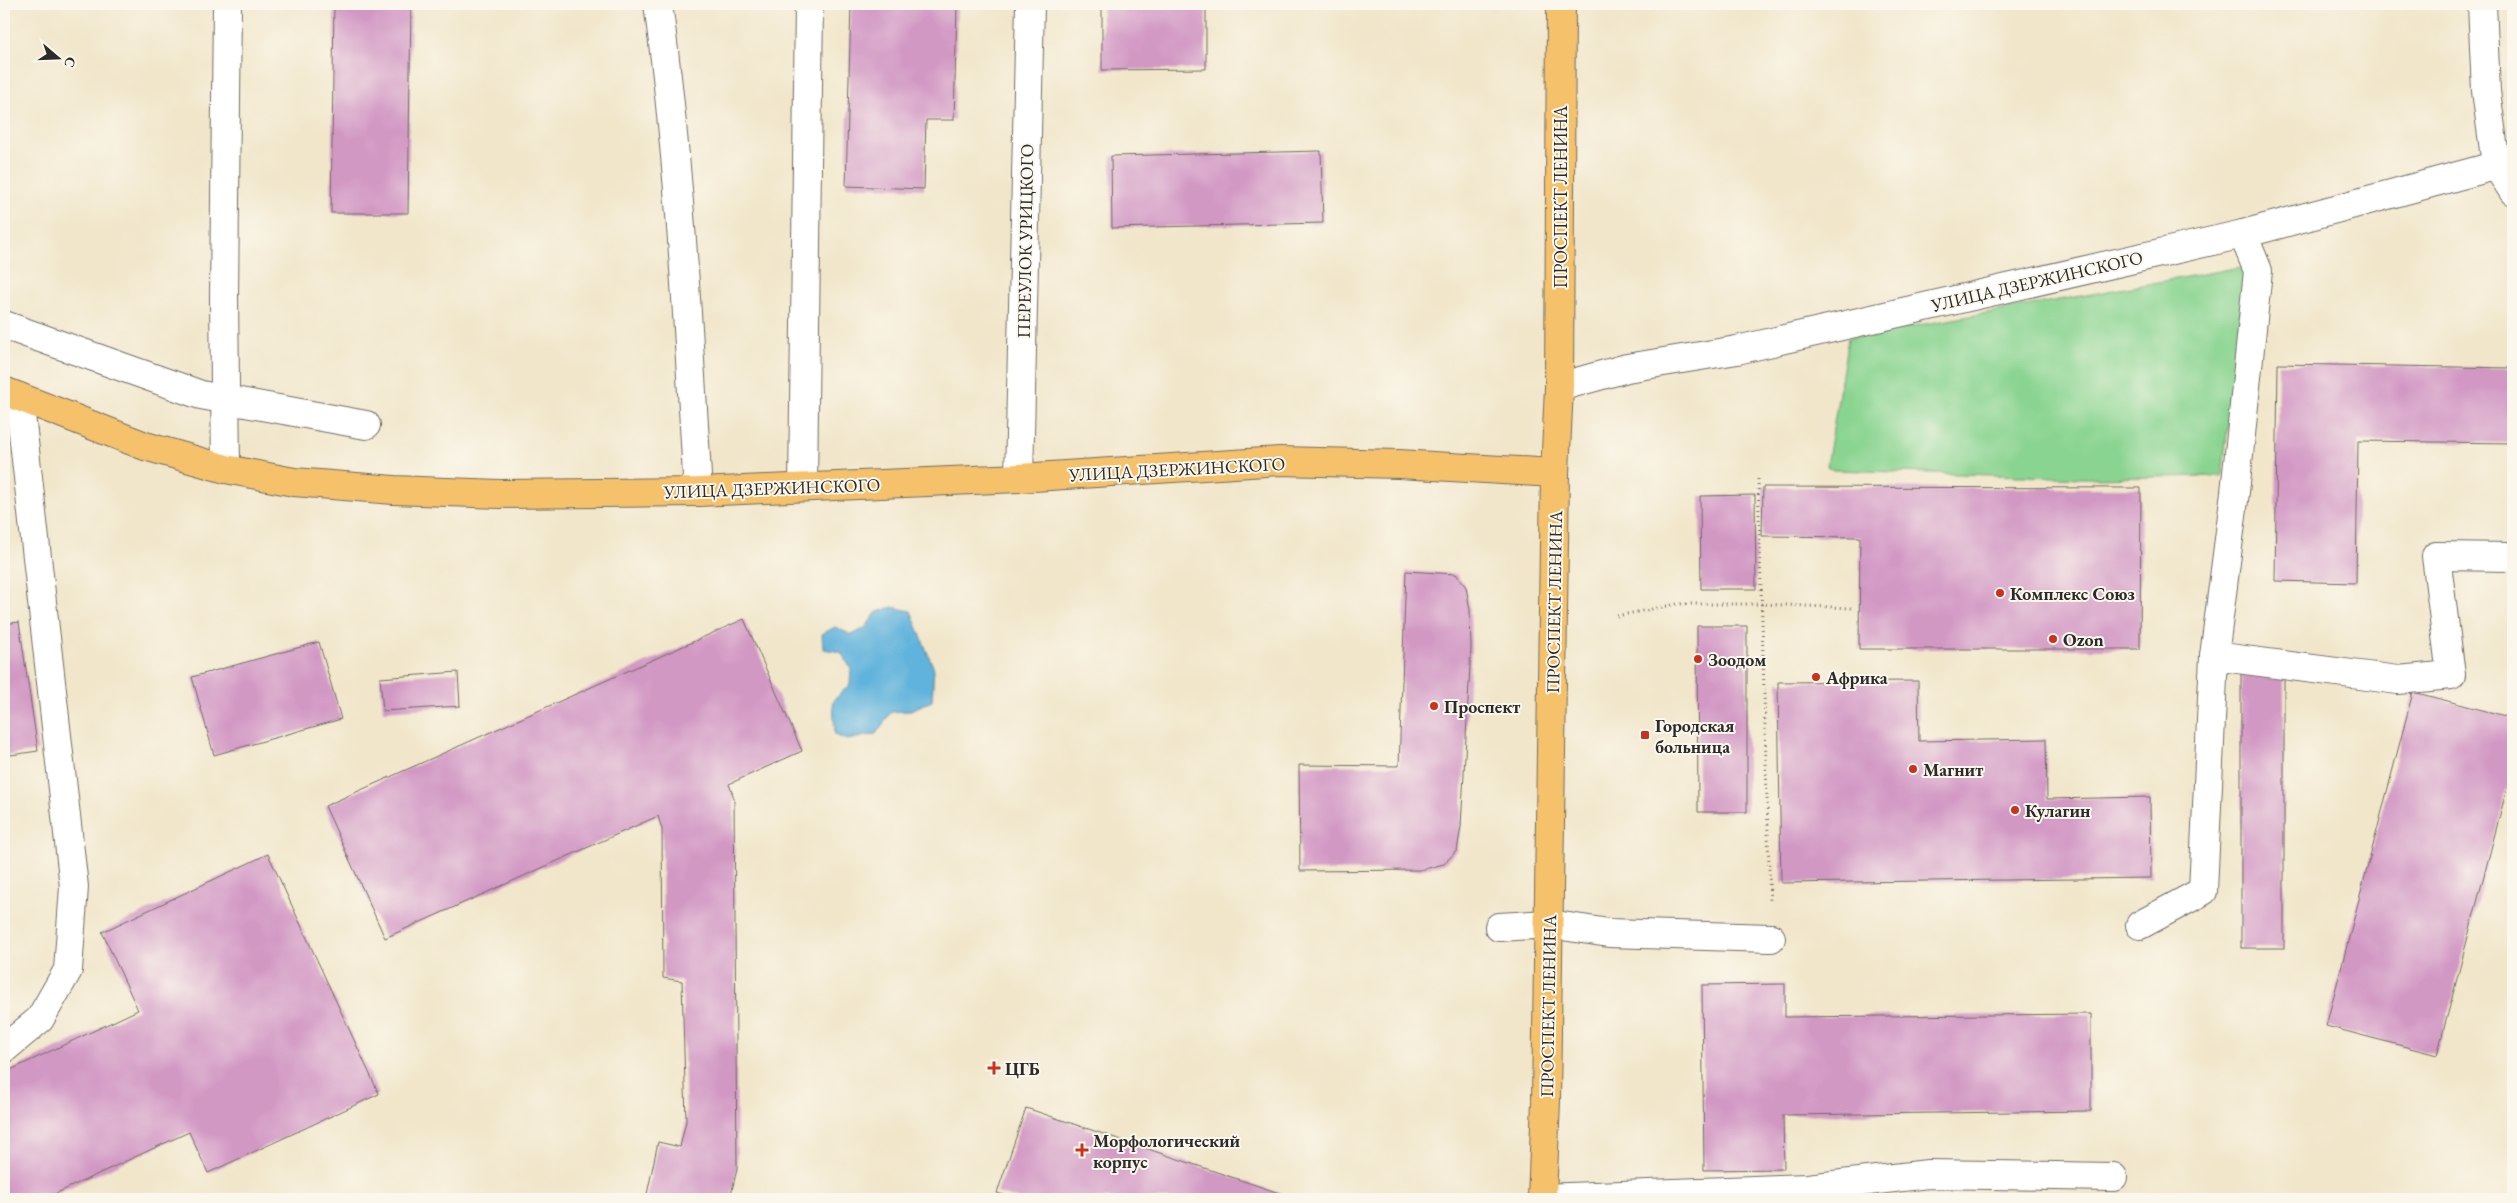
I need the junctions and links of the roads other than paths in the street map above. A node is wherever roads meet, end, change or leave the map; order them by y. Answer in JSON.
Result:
{"nodes":[{"id":1,"x":226,"y":4,"type":"edge"},
{"id":2,"x":658,"y":4,"type":"edge"},
{"id":3,"x":809,"y":4,"type":"edge"},
{"id":4,"x":1030,"y":4,"type":"edge"},
{"id":5,"x":1561,"y":4,"type":"edge"},
{"id":6,"x":2482,"y":4,"type":"edge"},
{"id":7,"x":2505,"y":163,"type":"edge"},
{"id":8,"x":2513,"y":191,"type":"edge"},
{"id":9,"x":2243,"y":234,"type":"junction"},
{"id":10,"x":4,"y":325,"type":"edge"},
{"id":11,"x":1558,"y":387,"type":"junction"},
{"id":12,"x":11,"y":394,"type":"edge"},
{"id":13,"x":224,"y":399,"type":"junction"},
{"id":14,"x":366,"y":425,"type":"dead end"},
{"id":15,"x":226,"y":469,"type":"junction"},
{"id":16,"x":1555,"y":473,"type":"junction"},
{"id":17,"x":1019,"y":478,"type":"junction"},
{"id":18,"x":803,"y":487,"type":"junction"},
{"id":19,"x":698,"y":492,"type":"junction"},
{"id":20,"x":2513,"y":557,"type":"edge"},
{"id":21,"x":2214,"y":656,"type":"junction"},
{"id":22,"x":1549,"y":924,"type":"junction"},
{"id":23,"x":2140,"y":926,"type":"dead end"},
{"id":24,"x":1499,"y":927,"type":"dead end"},
{"id":25,"x":1771,"y":938,"type":"road end"},
{"id":26,"x":4,"y":1048,"type":"edge"},
{"id":27,"x":2113,"y":1177,"type":"dead end"},
{"id":28,"x":1542,"y":1199,"type":"edge"}],
"edges":[{"from":1,"to":13,"type":"street"},
{"from":2,"to":19,"type":"street"},
{"from":3,"to":18,"type":"street"},
{"from":4,"to":17,"type":"street","name":"ПЕРЕУЛОК УРИЦКОГО"},
{"from":5,"to":11,"type":"main road","name":"ПРОСПЕКТ ЛЕНИНА"},
{"from":6,"to":7,"type":"street"},
{"from":7,"to":8,"type":"street"},
{"from":7,"to":9,"type":"street","name":"УЛИЦА ДЗЕРЖИНСКОГО"},
{"from":9,"to":11,"type":"street","name":"УЛИЦА ДЗЕРЖИНСКОГО"},
{"from":9,"to":21,"type":"street"},
{"from":10,"to":13,"type":"street"},
{"from":11,"to":16,"type":"main road","name":"ПРОСПЕКТ ЛЕНИНА"},
{"from":12,"to":15,"type":"main road","name":"УЛИЦА ДЗЕРЖИНСКОГО"},
{"from":12,"to":26,"type":"street"},
{"from":13,"to":14,"type":"street"},
{"from":13,"to":15,"type":"street"},
{"from":15,"to":19,"type":"main road","name":"УЛИЦА ДЗЕРЖИНСКОГО"},
{"from":16,"to":17,"type":"main road","name":"УЛИЦА ДЗЕРЖИНСКОГО"},
{"from":16,"to":22,"type":"main road","name":"ПРОСПЕКТ ЛЕНИНА"},
{"from":17,"to":18,"type":"main road","name":"УЛИЦА ДЗЕРЖИНСКОГО"},
{"from":18,"to":19,"type":"main road","name":"УЛИЦА ДЗЕРЖИНСКОГО"},
{"from":20,"to":21,"type":"street"},
{"from":21,"to":23,"type":"street"},
{"from":22,"to":24,"type":"street"},
{"from":22,"to":25,"type":"street"},
{"from":22,"to":28,"type":"main road","name":"ПРОСПЕКТ ЛЕНИНА"},
{"from":27,"to":28,"type":"street"}]}
